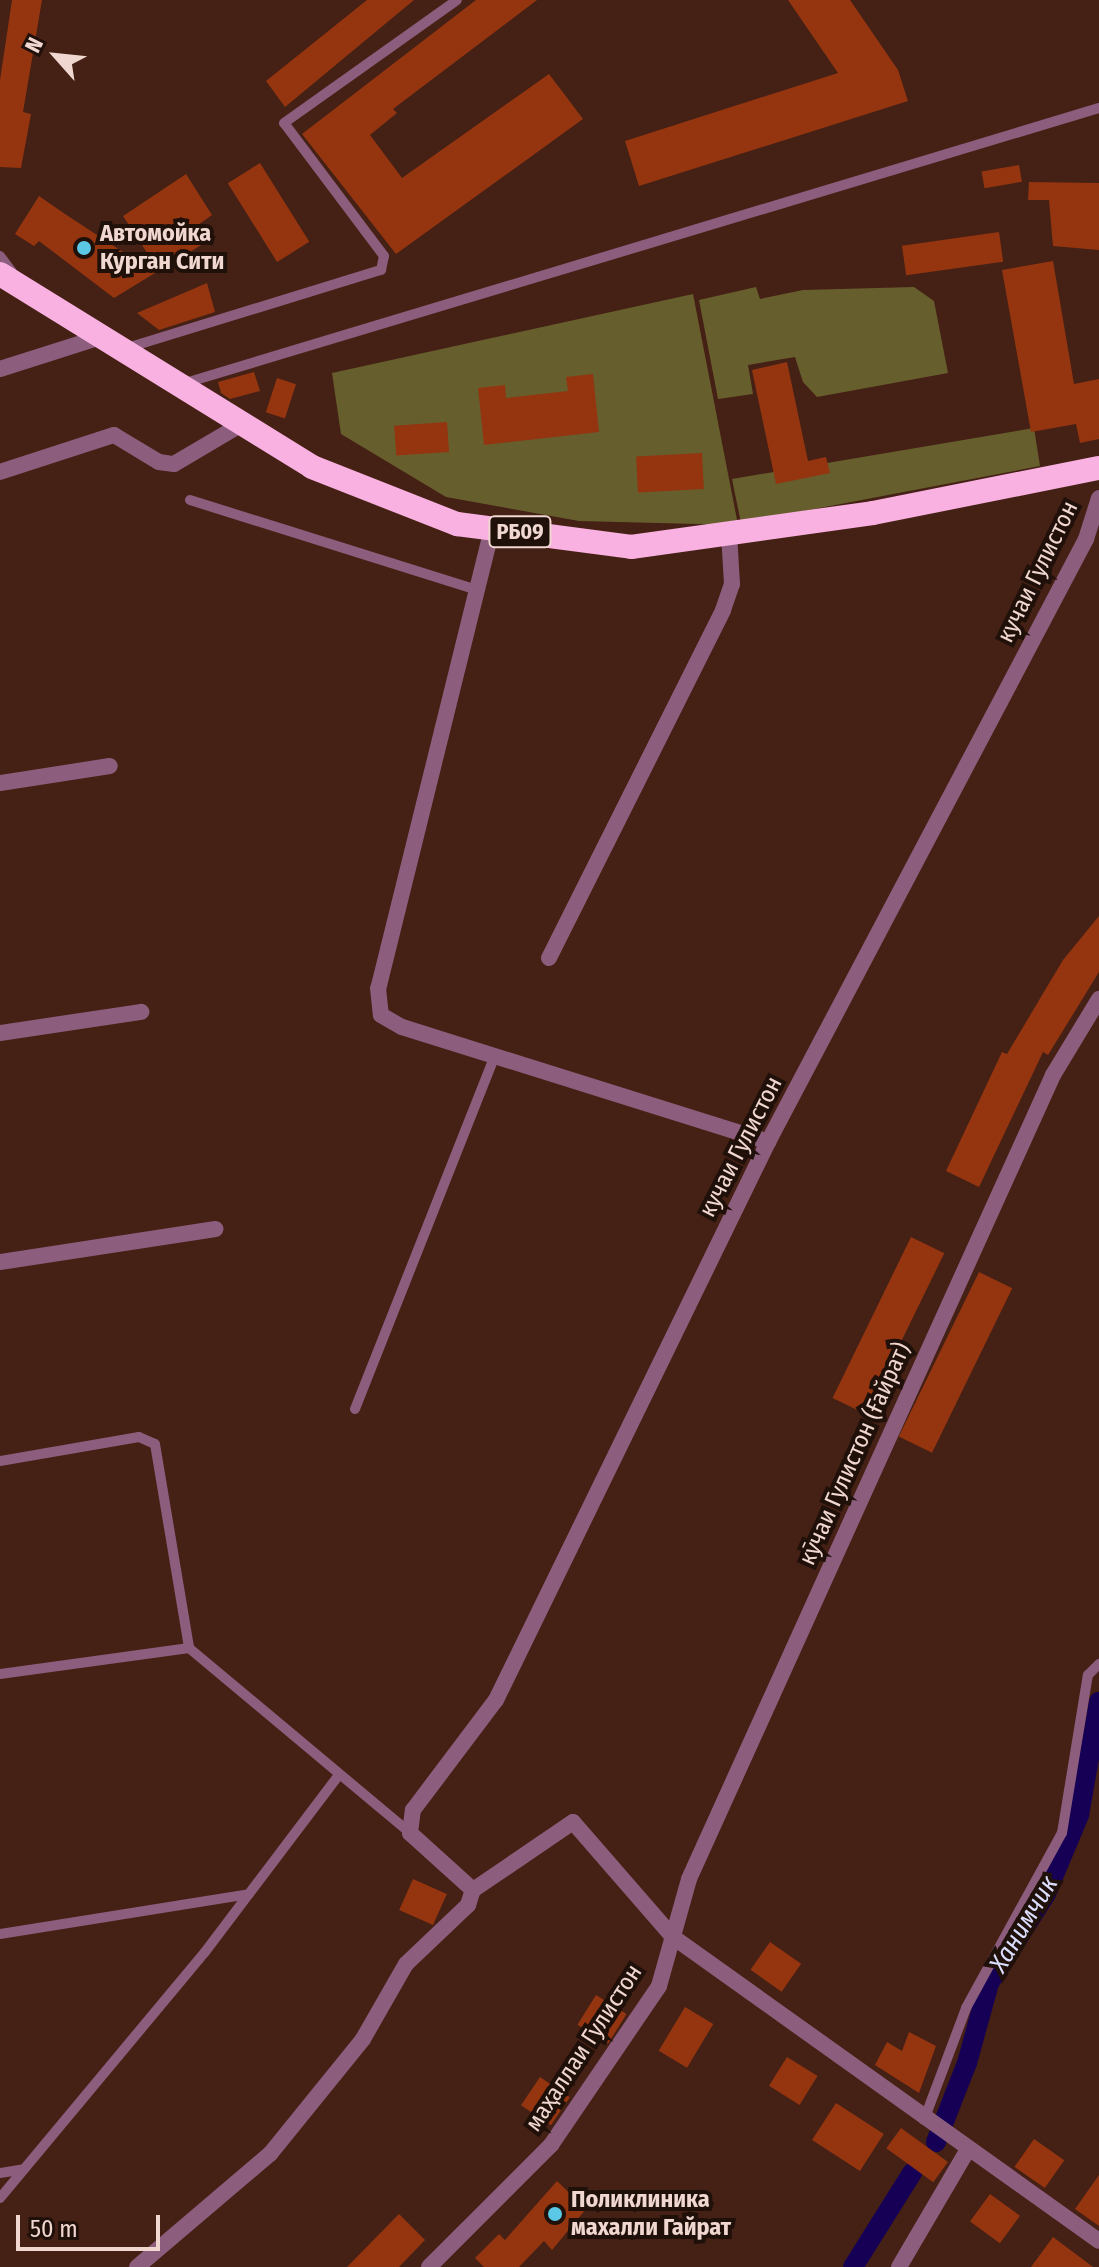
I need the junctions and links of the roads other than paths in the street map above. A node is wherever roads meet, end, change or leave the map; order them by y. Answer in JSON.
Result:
{"nodes":[{"id":1,"x":457,"y":0,"type":"edge"},
{"id":2,"x":1099,"y":108,"type":"edge"},
{"id":3,"x":0,"y":256,"type":"edge"},
{"id":4,"x":0,"y":274,"type":"edge"},
{"id":5,"x":25,"y":290,"type":"junction"},
{"id":6,"x":111,"y":344,"type":"junction"},
{"id":7,"x":0,"y":369,"type":"edge"},
{"id":8,"x":177,"y":385,"type":"junction"},
{"id":9,"x":242,"y":424,"type":"junction"},
{"id":10,"x":1099,"y":468,"type":"edge"},
{"id":11,"x":0,"y":472,"type":"edge"},
{"id":12,"x":1099,"y":498,"type":"edge"},
{"id":13,"x":190,"y":500,"type":"dead end"},
{"id":14,"x":492,"y":529,"type":"junction"},
{"id":15,"x":729,"y":533,"type":"junction"},
{"id":16,"x":477,"y":590,"type":"junction"},
{"id":17,"x":110,"y":766,"type":"dead end"},
{"id":18,"x":0,"y":783,"type":"edge"},
{"id":19,"x":549,"y":958,"type":"dead end"},
{"id":20,"x":1099,"y":999,"type":"edge"},
{"id":21,"x":141,"y":1012,"type":"dead end"},
{"id":22,"x":0,"y":1033,"type":"edge"},
{"id":23,"x":495,"y":1056,"type":"junction"},
{"id":24,"x":768,"y":1142,"type":"junction"},
{"id":25,"x":215,"y":1229,"type":"dead end"},
{"id":26,"x":0,"y":1262,"type":"edge"},
{"id":27,"x":355,"y":1409,"type":"dead end"},
{"id":28,"x":0,"y":1461,"type":"edge"},
{"id":29,"x":189,"y":1648,"type":"junction"},
{"id":30,"x":1099,"y":1664,"type":"edge"},
{"id":31,"x":0,"y":1674,"type":"edge"},
{"id":32,"x":339,"y":1775,"type":"junction"},
{"id":33,"x":410,"y":1833,"type":"junction"},
{"id":34,"x":473,"y":1890,"type":"junction"},
{"id":35,"x":249,"y":1894,"type":"junction"},
{"id":36,"x":0,"y":1934,"type":"edge"},
{"id":37,"x":673,"y":1937,"type":"junction"},
{"id":38,"x":928,"y":2123,"type":"junction"},
{"id":39,"x":965,"y":2149,"type":"junction"},
{"id":40,"x":24,"y":2169,"type":"junction"},
{"id":41,"x":0,"y":2173,"type":"edge"},
{"id":42,"x":0,"y":2198,"type":"edge"},
{"id":43,"x":1099,"y":2241,"type":"edge"},
{"id":44,"x":137,"y":2267,"type":"edge"},
{"id":45,"x":429,"y":2267,"type":"edge"},
{"id":46,"x":899,"y":2267,"type":"edge"}],
"edges":[{"from":1,"to":6,"type":"lane"},
{"from":2,"to":8,"type":"lane"},
{"from":3,"to":5,"type":"lane"},
{"from":4,"to":5,"type":"highway","number":"РБ09"},
{"from":5,"to":6,"type":"highway","number":"РБ09"},
{"from":6,"to":7,"type":"street"},
{"from":6,"to":8,"type":"highway","number":"РБ09"},
{"from":8,"to":9,"type":"highway","number":"РБ09"},
{"from":9,"to":11,"type":"street"},
{"from":9,"to":14,"type":"highway","number":"РБ09"},
{"from":10,"to":15,"type":"highway","number":"РБ09"},
{"from":12,"to":24,"type":"street","name":"кучаи Гулистон"},
{"from":13,"to":16,"type":"lane"},
{"from":14,"to":15,"type":"highway","number":"РБ09"},
{"from":14,"to":16,"type":"street"},
{"from":15,"to":19,"type":"street"},
{"from":16,"to":23,"type":"street"},
{"from":17,"to":18,"type":"street"},
{"from":20,"to":37,"type":"street","name":"кӯчаи Гулистон (Ғайрат)"},
{"from":21,"to":22,"type":"street"},
{"from":23,"to":24,"type":"street"},
{"from":23,"to":27,"type":"lane"},
{"from":24,"to":33,"type":"street","name":"кучаи Гулистон"},
{"from":25,"to":26,"type":"street"},
{"from":28,"to":29,"type":"lane"},
{"from":29,"to":31,"type":"lane"},
{"from":29,"to":32,"type":"lane"},
{"from":30,"to":38,"type":"lane"},
{"from":32,"to":33,"type":"lane"},
{"from":32,"to":35,"type":"lane"},
{"from":33,"to":34,"type":"street"},
{"from":34,"to":37,"type":"street"},
{"from":34,"to":44,"type":"street"},
{"from":35,"to":36,"type":"lane"},
{"from":35,"to":40,"type":"lane"},
{"from":37,"to":38,"type":"street"},
{"from":37,"to":45,"type":"street","name":"маҳаллаи Гулистон"},
{"from":38,"to":39,"type":"street"},
{"from":39,"to":43,"type":"street"},
{"from":39,"to":46,"type":"street"},
{"from":40,"to":41,"type":"lane"},
{"from":40,"to":42,"type":"lane"}]}
